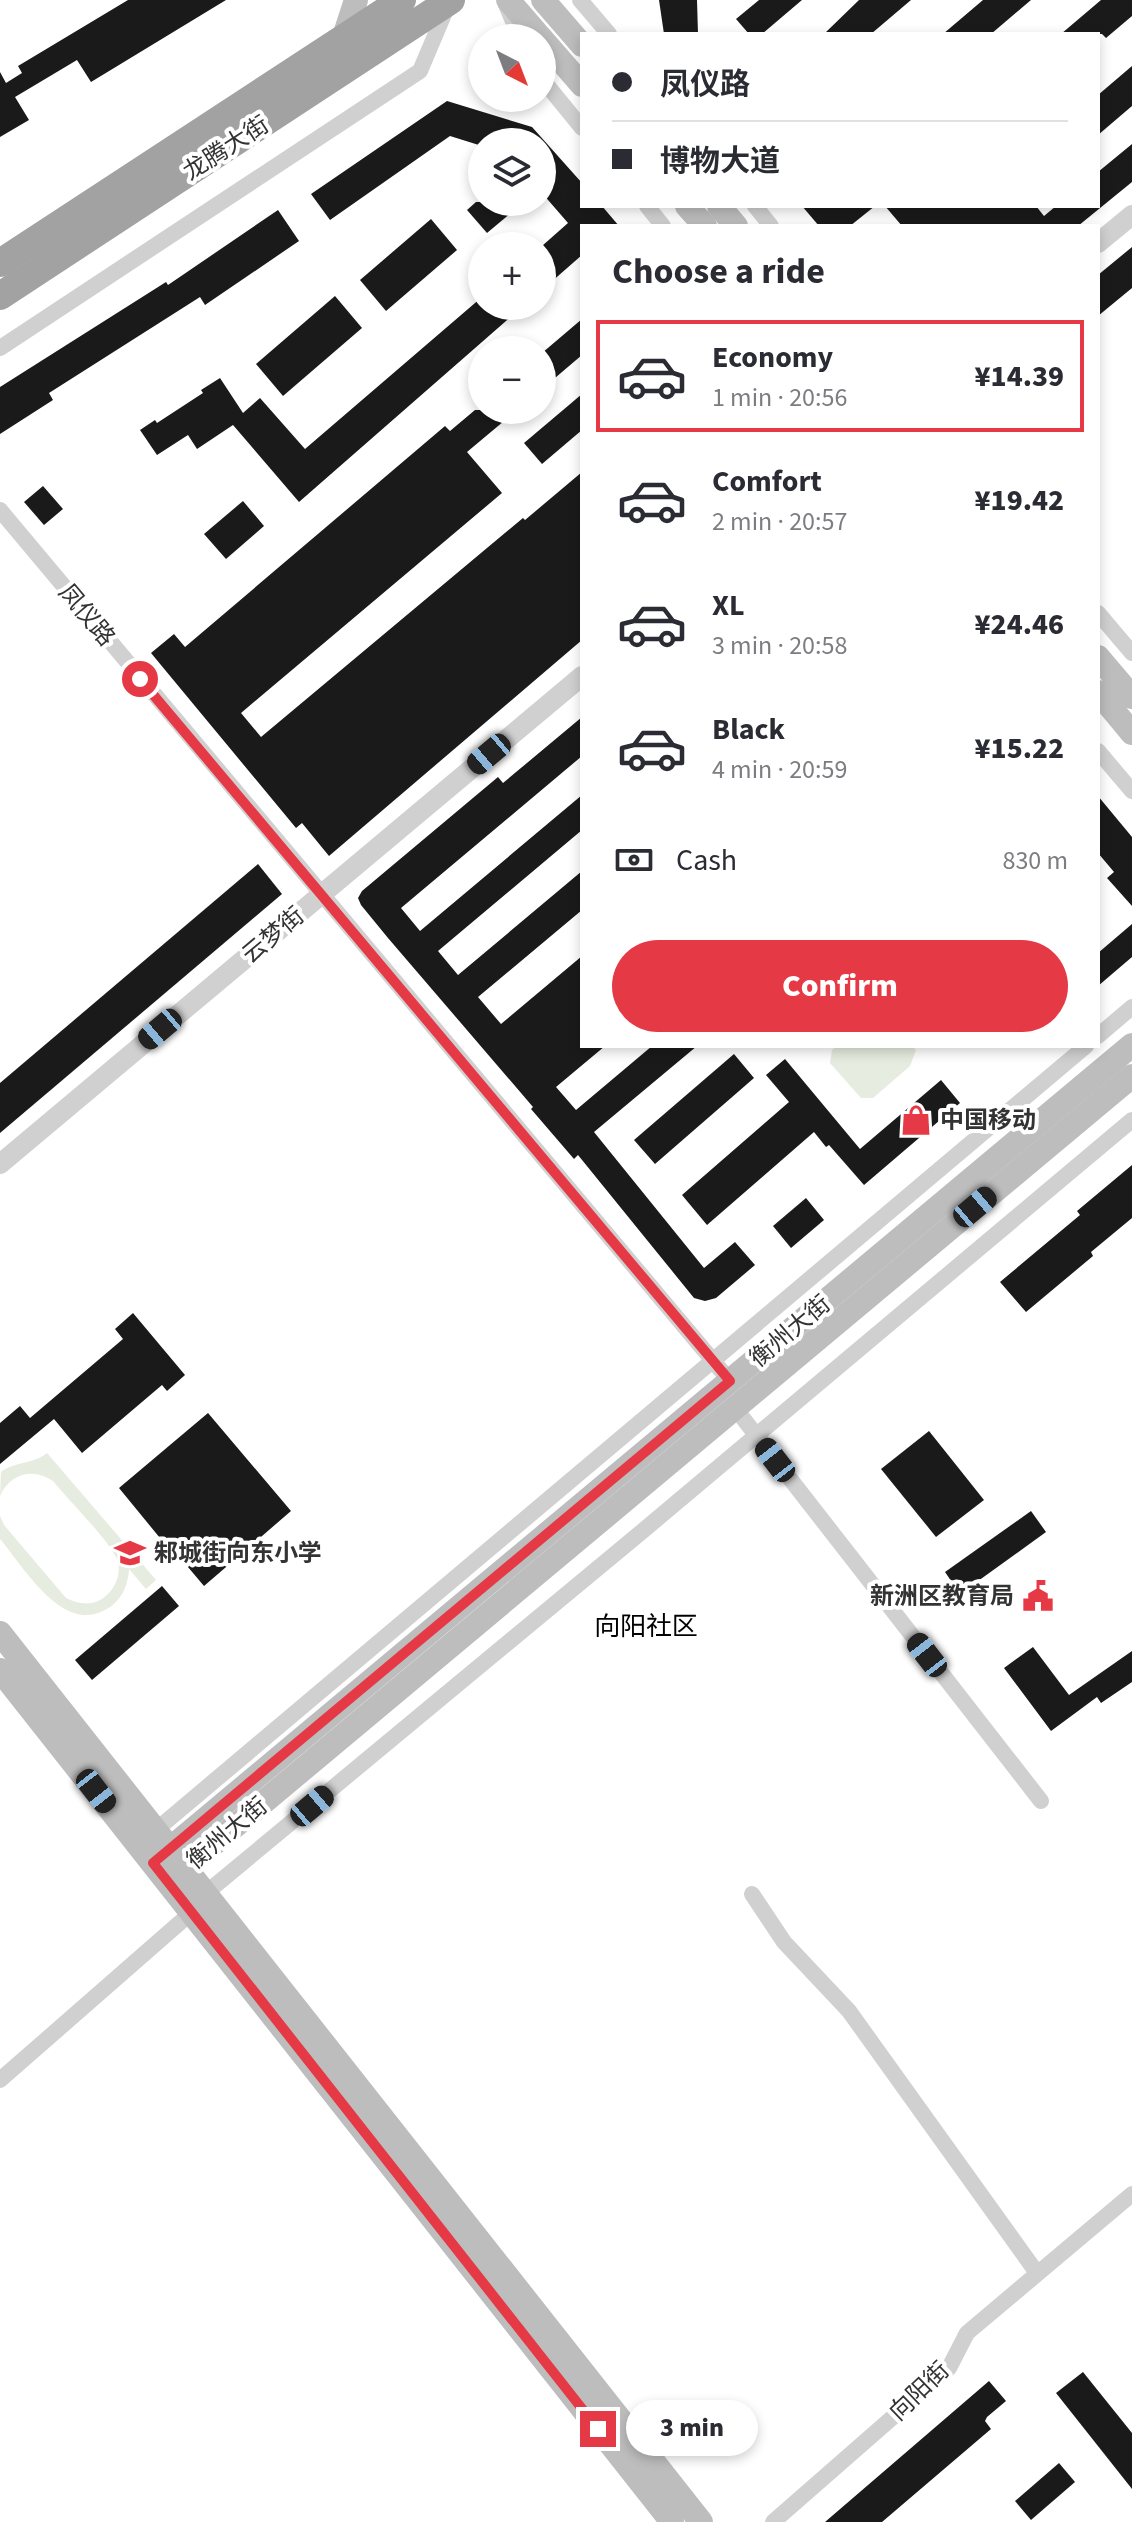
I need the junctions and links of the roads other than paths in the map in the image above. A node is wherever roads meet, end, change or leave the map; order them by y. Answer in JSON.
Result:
{"nodes":[{"id":1,"x":356,"y":0,"type":"edge"},
{"id":2,"x":402,"y":0,"type":"edge"},
{"id":3,"x":450,"y":0,"type":"edge"},
{"id":4,"x":506,"y":0,"type":"edge"},
{"id":5,"x":543,"y":0,"type":"edge"},
{"id":6,"x":580,"y":0,"type":"edge"},
{"id":7,"x":515,"y":24,"type":"edge"},
{"id":8,"x":528,"y":24,"type":"edge"},
{"id":9,"x":607,"y":32,"type":"edge"},
{"id":10,"x":343,"y":40,"type":"junction"},
{"id":11,"x":580,"y":43,"type":"edge"},
{"id":12,"x":556,"y":56,"type":"edge"},
{"id":13,"x":580,"y":83,"type":"edge"},
{"id":14,"x":556,"y":96,"type":"edge"},
{"id":15,"x":580,"y":126,"type":"edge"},
{"id":16,"x":649,"y":208,"type":"edge"},
{"id":17,"x":689,"y":208,"type":"edge"},
{"id":18,"x":721,"y":208,"type":"edge"},
{"id":19,"x":757,"y":208,"type":"edge"},
{"id":20,"x":1132,"y":215,"type":"edge"},
{"id":21,"x":661,"y":224,"type":"edge"},
{"id":22,"x":703,"y":224,"type":"edge"},
{"id":23,"x":734,"y":224,"type":"edge"},
{"id":24,"x":769,"y":224,"type":"edge"},
{"id":25,"x":1100,"y":241,"type":"edge"},
{"id":26,"x":0,"y":263,"type":"edge"},
{"id":27,"x":0,"y":296,"type":"edge"},
{"id":28,"x":0,"y":348,"type":"edge"},
{"id":29,"x":0,"y":510,"type":"edge"},
{"id":30,"x":1100,"y":615,"type":"edge"},
{"id":31,"x":1132,"y":653,"type":"edge"},
{"id":32,"x":1100,"y":659,"type":"edge"},
{"id":33,"x":580,"y":678,"type":"edge"},
{"id":34,"x":1100,"y":694,"type":"edge"},
{"id":35,"x":1132,"y":697,"type":"edge"},
{"id":36,"x":1132,"y":733,"type":"edge"},
{"id":37,"x":1100,"y":753,"type":"edge"},
{"id":38,"x":1132,"y":791,"type":"edge"},
{"id":39,"x":321,"y":895,"type":"junction"},
{"id":40,"x":1132,"y":1007,"type":"edge"},
{"id":41,"x":1100,"y":1034,"type":"edge"},
{"id":42,"x":1132,"y":1045,"type":"edge"},
{"id":43,"x":1084,"y":1048,"type":"edge"},
{"id":44,"x":1132,"y":1076,"type":"edge"},
{"id":45,"x":1132,"y":1120,"type":"edge"},
{"id":46,"x":0,"y":1164,"type":"edge"},
{"id":47,"x":713,"y":1361,"type":"junction"},
{"id":48,"x":730,"y":1381,"type":"junction"},
{"id":49,"x":735,"y":1408,"type":"junction"},
{"id":50,"x":756,"y":1436,"type":"junction"},
{"id":51,"x":0,"y":1633,"type":"edge"},
{"id":52,"x":0,"y":1670,"type":"edge"},
{"id":53,"x":1041,"y":1801,"type":"dead end"},
{"id":54,"x":167,"y":1858,"type":"junction"},
{"id":55,"x":752,"y":1894,"type":"dead end"},
{"id":56,"x":199,"y":1903,"type":"junction"},
{"id":57,"x":0,"y":2080,"type":"edge"},
{"id":58,"x":1132,"y":2194,"type":"edge"},
{"id":59,"x":1037,"y":2273,"type":"junction"},
{"id":60,"x":672,"y":2522,"type":"edge"},
{"id":61,"x":701,"y":2522,"type":"edge"},
{"id":62,"x":773,"y":2522,"type":"edge"}],
"edges":[{"from":1,"to":10,"type":"main road"},
{"from":2,"to":10,"type":"highway","name":"龙腾大街"},
{"from":3,"to":27,"type":"highway","name":"龙腾大街"},
{"from":3,"to":28,"type":"street"},
{"from":4,"to":7,"type":"street"},
{"from":4,"to":8,"type":"main road"},
{"from":5,"to":11,"type":"main road"},
{"from":6,"to":9,"type":"street"},
{"from":10,"to":26,"type":"highway","name":"龙腾大街"},
{"from":12,"to":13,"type":"main road"},
{"from":14,"to":15,"type":"street"},
{"from":16,"to":21,"type":"street"},
{"from":17,"to":22,"type":"main road"},
{"from":18,"to":23,"type":"main road"},
{"from":19,"to":24,"type":"street"},
{"from":20,"to":25,"type":"street"},
{"from":29,"to":39,"type":"street","name":"凤仪路"},
{"from":30,"to":31,"type":"street"},
{"from":32,"to":35,"type":"main road"},
{"from":33,"to":39,"type":"street","name":"云梦街"},
{"from":34,"to":36,"type":"main road"},
{"from":37,"to":38,"type":"street"},
{"from":39,"to":46,"type":"street","name":"云梦街"},
{"from":39,"to":47,"type":"street","name":"凤仪路"},
{"from":40,"to":41,"type":"street"},
{"from":42,"to":48,"type":"main road","name":"衡州大街"},
{"from":43,"to":47,"type":"street"},
{"from":44,"to":49,"type":"main road","name":"衡州大街"},
{"from":45,"to":50,"type":"street"},
{"from":47,"to":48,"type":"street","name":"凤仪路"},
{"from":47,"to":54,"type":"street"},
{"from":48,"to":54,"type":"main road","name":"衡州大街"},
{"from":49,"to":50,"type":"street"},
{"from":49,"to":54,"type":"main road","name":"衡州大街"},
{"from":50,"to":53,"type":"street"},
{"from":50,"to":56,"type":"street"},
{"from":51,"to":54,"type":"main road"},
{"from":52,"to":54,"type":"main road"},
{"from":54,"to":56,"type":"main road"},
{"from":55,"to":59,"type":"street"},
{"from":56,"to":57,"type":"street"},
{"from":56,"to":60,"type":"main road"},
{"from":56,"to":61,"type":"main road"},
{"from":58,"to":59,"type":"street","name":"向阳街"},
{"from":59,"to":62,"type":"street","name":"向阳街"}]}
